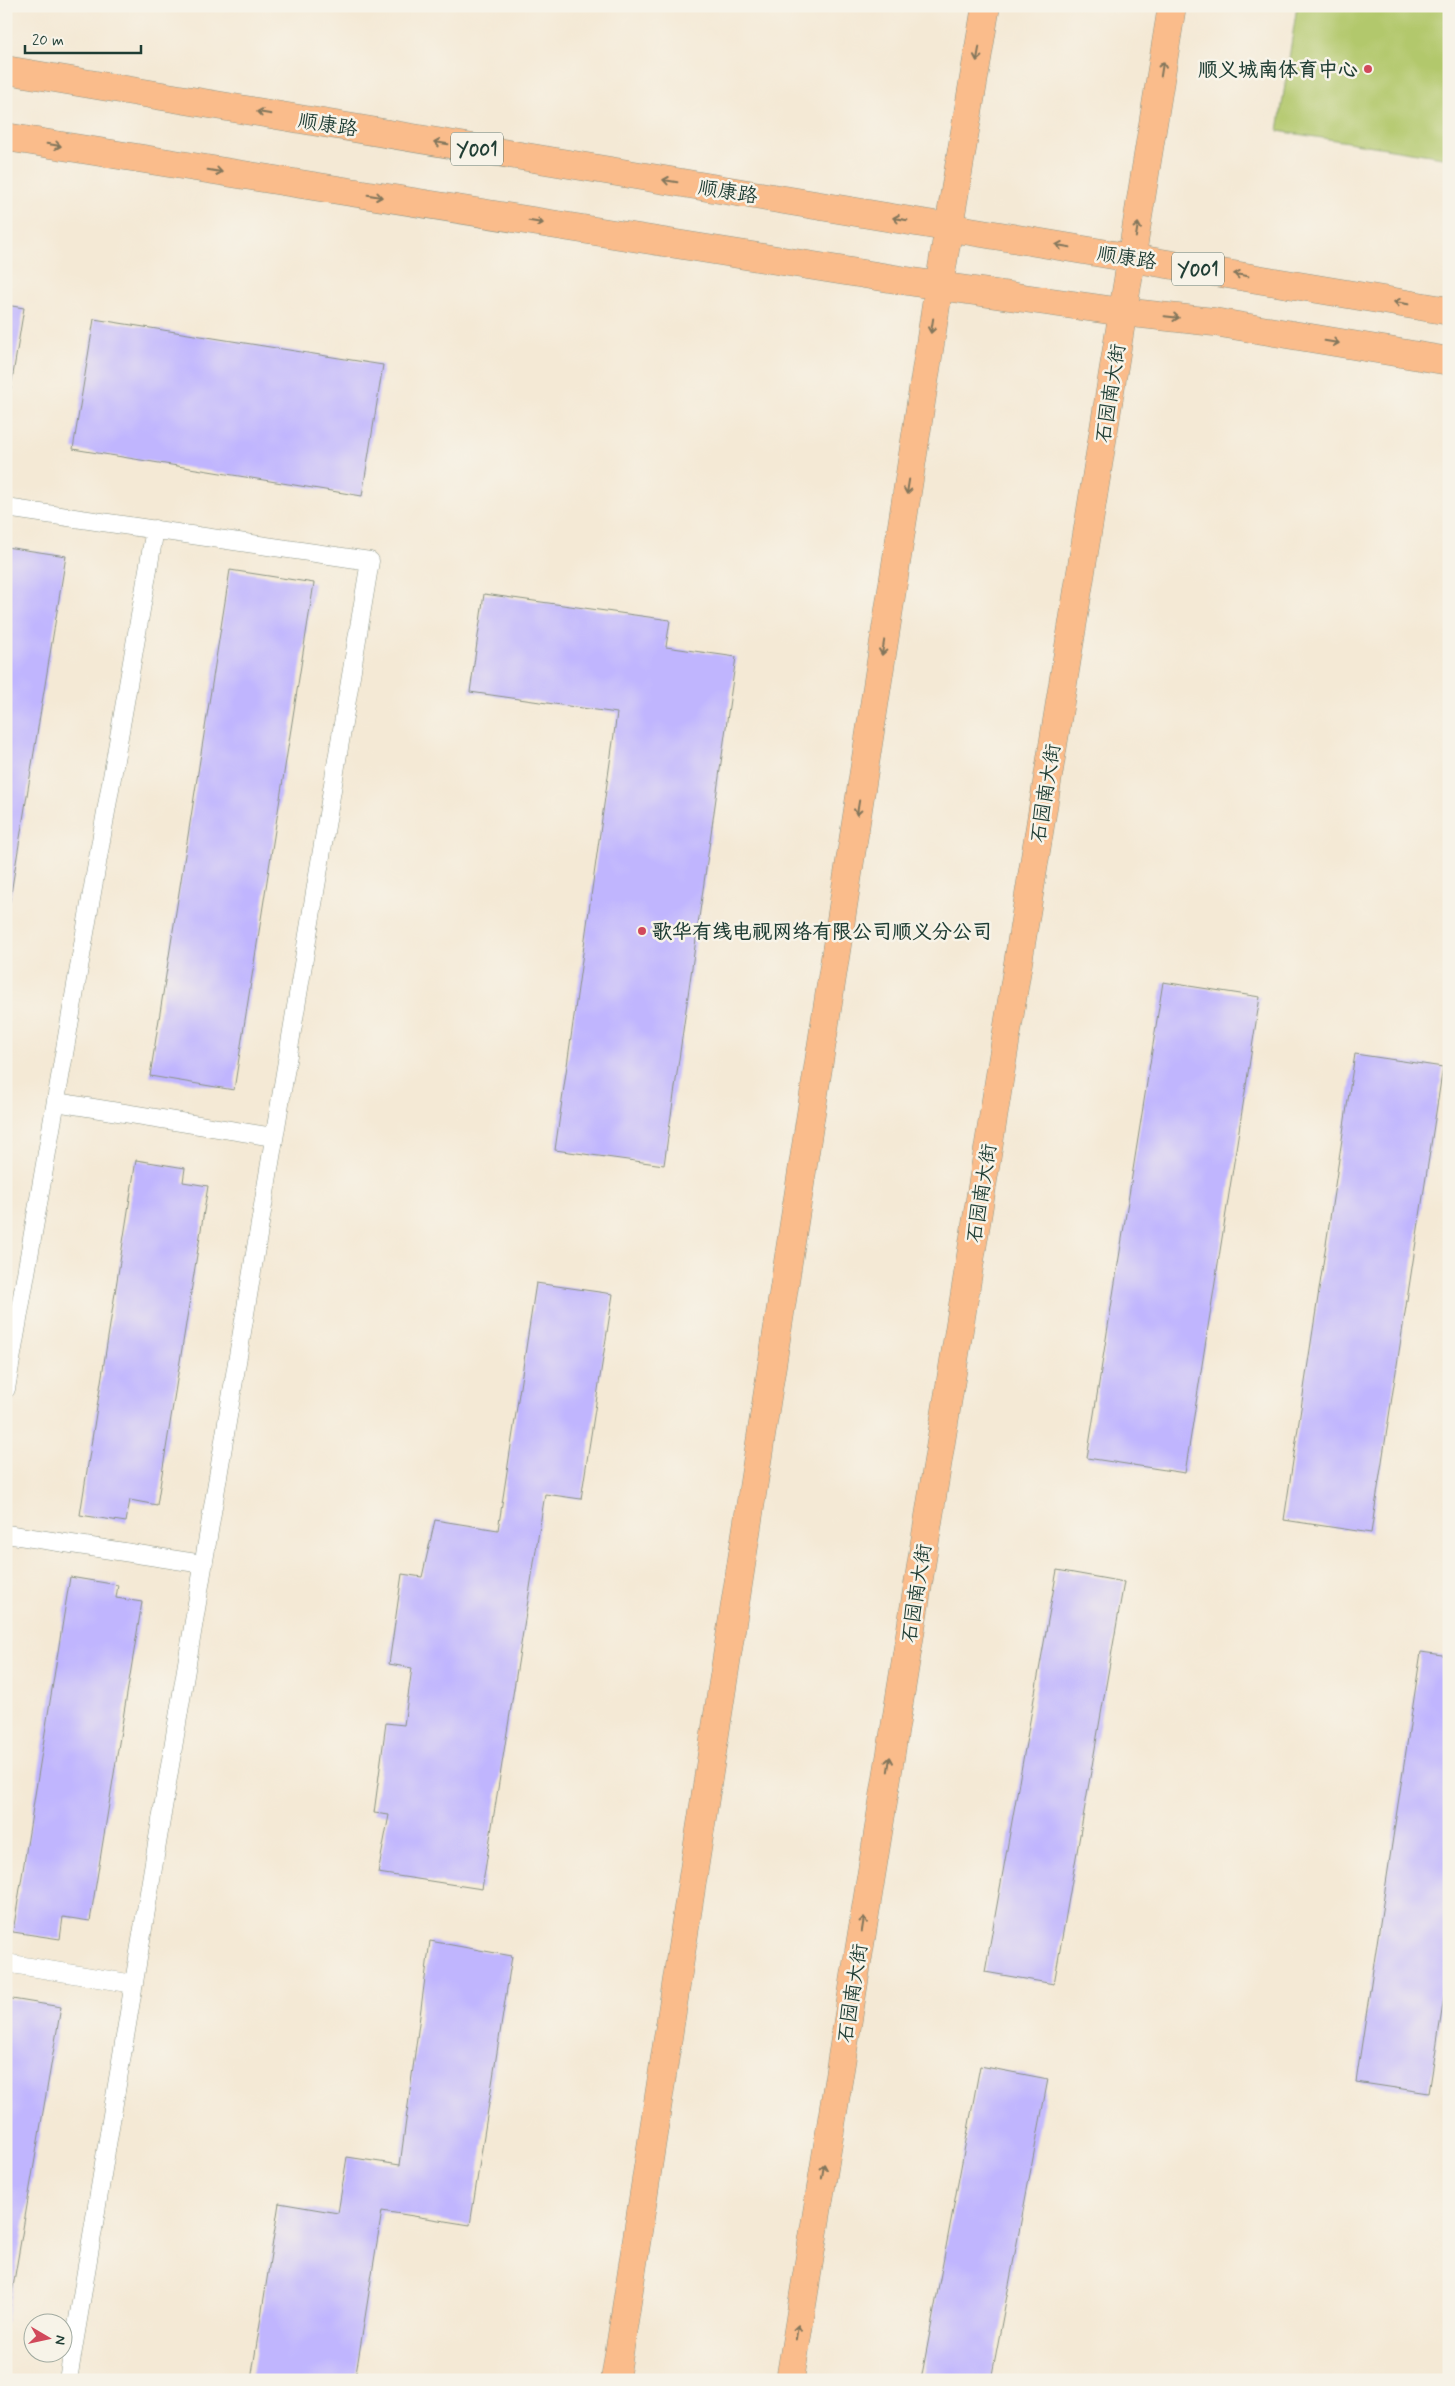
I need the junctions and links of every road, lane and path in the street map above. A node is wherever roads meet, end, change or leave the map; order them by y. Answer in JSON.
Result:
{"nodes":[{"id":1,"x":986,"y":6,"type":"edge"},
{"id":2,"x":1172,"y":6,"type":"edge"},
{"id":3,"x":6,"y":70,"type":"edge"},
{"id":4,"x":6,"y":137,"type":"edge"},
{"id":5,"x":948,"y":226,"type":"junction"},
{"id":6,"x":1132,"y":258,"type":"junction"},
{"id":7,"x":938,"y":286,"type":"junction"},
{"id":8,"x":1449,"y":311,"type":"edge"},
{"id":9,"x":1123,"y":312,"type":"junction"},
{"id":10,"x":1449,"y":361,"type":"edge"},
{"id":11,"x":6,"y":508,"type":"edge"},
{"id":12,"x":155,"y":530,"type":"junction"},
{"id":13,"x":56,"y":1102,"type":"junction"},
{"id":14,"x":273,"y":1137,"type":"junction"},
{"id":15,"x":6,"y":1389,"type":"edge"},
{"id":16,"x":6,"y":1534,"type":"edge"},
{"id":17,"x":203,"y":1564,"type":"junction"},
{"id":18,"x":6,"y":1963,"type":"edge"},
{"id":19,"x":134,"y":1984,"type":"junction"},
{"id":20,"x":68,"y":2380,"type":"edge"},
{"id":21,"x":615,"y":2380,"type":"edge"},
{"id":22,"x":790,"y":2380,"type":"edge"}],
"edges":[{"from":1,"to":5,"type":"main road","one_way":true},
{"from":6,"to":2,"type":"main road","name":"石园南大街","one_way":true},
{"from":5,"to":3,"type":"main road","name":"顺康路","number":"Y001","one_way":true},
{"from":4,"to":7,"type":"main road","one_way":true},
{"from":6,"to":5,"type":"main road","name":"顺康路","number":"Y001","one_way":true},
{"from":5,"to":7,"type":"main road"},
{"from":8,"to":6,"type":"main road","name":"顺康路","number":"Y001","one_way":true},
{"from":6,"to":9,"type":"main road","name":"石园南大街"},
{"from":7,"to":9,"type":"main road"},
{"from":7,"to":21,"type":"main road","one_way":true},
{"from":9,"to":10,"type":"main road","one_way":true},
{"from":22,"to":9,"type":"main road","name":"石园南大街","one_way":true},
{"from":11,"to":12,"type":"lane"},
{"from":12,"to":13,"type":"lane"},
{"from":12,"to":14,"type":"lane"},
{"from":13,"to":14,"type":"lane"},
{"from":13,"to":15,"type":"lane"},
{"from":14,"to":17,"type":"lane"},
{"from":16,"to":17,"type":"lane"},
{"from":17,"to":19,"type":"lane"},
{"from":18,"to":19,"type":"lane"},
{"from":19,"to":20,"type":"lane"}]}
